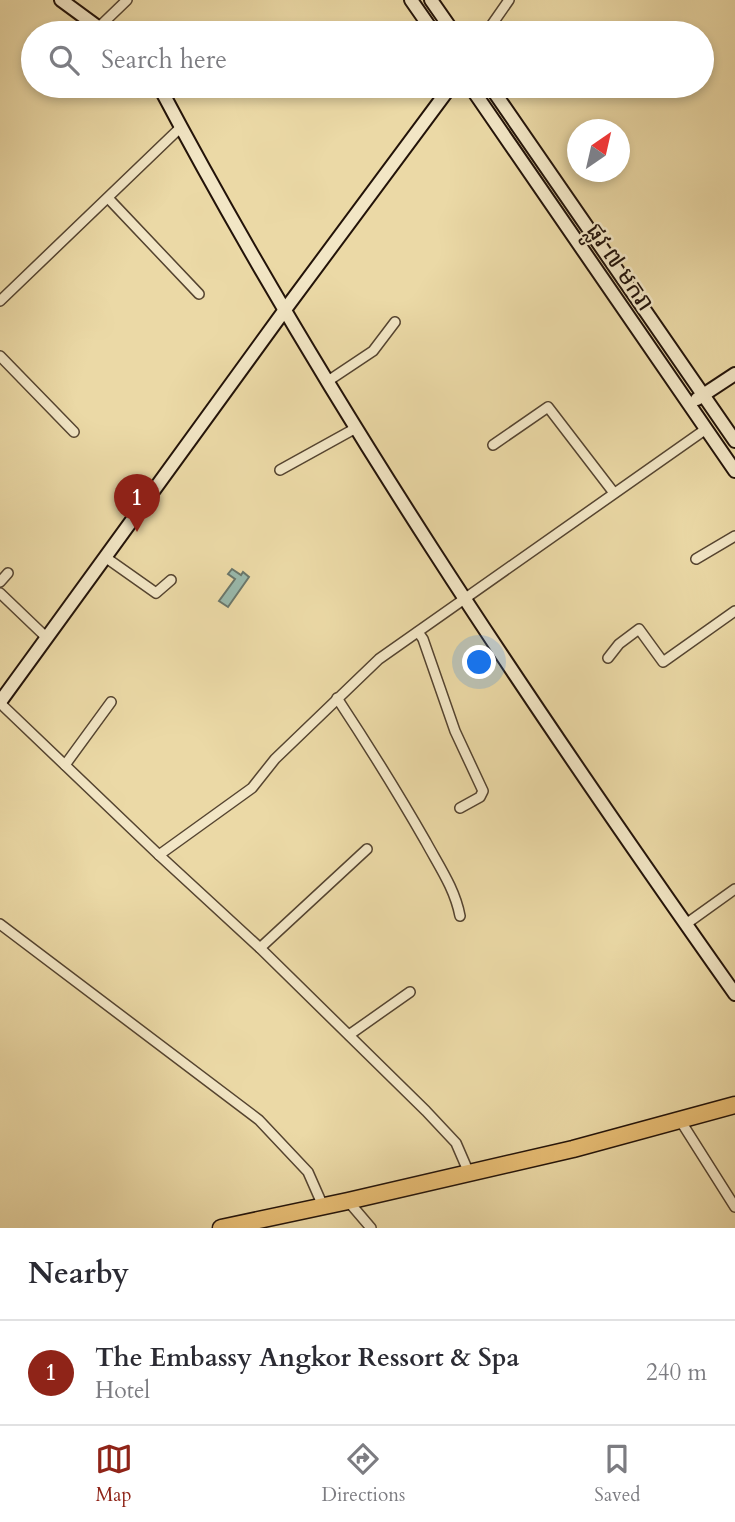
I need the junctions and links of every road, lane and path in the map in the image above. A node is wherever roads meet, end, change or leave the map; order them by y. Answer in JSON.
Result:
{"nodes":[{"id":1,"x":61,"y":0,"type":"edge"},
{"id":2,"x":127,"y":0,"type":"edge"},
{"id":3,"x":411,"y":0,"type":"edge"},
{"id":4,"x":431,"y":0,"type":"edge"},
{"id":5,"x":509,"y":0,"type":"edge"},
{"id":6,"x":90,"y":21,"type":"edge"},
{"id":7,"x":110,"y":21,"type":"edge"},
{"id":8,"x":426,"y":21,"type":"edge"},
{"id":9,"x":446,"y":21,"type":"edge"},
{"id":10,"x":494,"y":21,"type":"edge"},
{"id":11,"x":165,"y":98,"type":"edge"},
{"id":12,"x":442,"y":98,"type":"edge"},
{"id":13,"x":478,"y":98,"type":"edge"},
{"id":14,"x":498,"y":98,"type":"edge"},
{"id":15,"x":181,"y":127,"type":"junction"},
{"id":16,"x":108,"y":198,"type":"junction"},
{"id":17,"x":200,"y":294,"type":"dead end"},
{"id":18,"x":0,"y":301,"type":"edge"},
{"id":19,"x":284,"y":311,"type":"junction"},
{"id":20,"x":395,"y":322,"type":"dead end"},
{"id":21,"x":0,"y":356,"type":"edge"},
{"id":22,"x":735,"y":374,"type":"edge"},
{"id":23,"x":328,"y":381,"type":"junction"},
{"id":24,"x":703,"y":395,"type":"junction"},
{"id":25,"x":689,"y":405,"type":"junction"},
{"id":26,"x":356,"y":428,"type":"junction"},
{"id":27,"x":706,"y":429,"type":"junction"},
{"id":28,"x":74,"y":432,"type":"dead end"},
{"id":29,"x":735,"y":441,"type":"edge"},
{"id":30,"x":494,"y":445,"type":"dead end"},
{"id":31,"x":280,"y":470,"type":"dead end"},
{"id":32,"x":735,"y":471,"type":"edge"},
{"id":33,"x":614,"y":493,"type":"junction"},
{"id":34,"x":735,"y":536,"type":"edge"},
{"id":35,"x":105,"y":557,"type":"junction"},
{"id":36,"x":696,"y":559,"type":"dead end"},
{"id":37,"x":8,"y":573,"type":"dead end"},
{"id":38,"x":171,"y":580,"type":"dead end"},
{"id":39,"x":0,"y":582,"type":"edge"},
{"id":40,"x":0,"y":593,"type":"edge"},
{"id":41,"x":464,"y":601,"type":"junction"},
{"id":42,"x":735,"y":611,"type":"edge"},
{"id":43,"x":418,"y":632,"type":"junction"},
{"id":44,"x":47,"y":638,"type":"junction"},
{"id":45,"x":608,"y":658,"type":"dead end"},
{"id":46,"x":337,"y":698,"type":"junction"},
{"id":47,"x":111,"y":702,"type":"dead end"},
{"id":48,"x":0,"y":703,"type":"edge"},
{"id":49,"x":65,"y":765,"type":"junction"},
{"id":50,"x":460,"y":808,"type":"dead end"},
{"id":51,"x":367,"y":849,"type":"dead end"},
{"id":52,"x":159,"y":855,"type":"junction"},
{"id":53,"x":735,"y":889,"type":"edge"},
{"id":54,"x":460,"y":916,"type":"dead end"},
{"id":55,"x":0,"y":924,"type":"edge"},
{"id":56,"x":686,"y":924,"type":"junction"},
{"id":57,"x":260,"y":947,"type":"junction"},
{"id":58,"x":410,"y":992,"type":"dead end"},
{"id":59,"x":735,"y":994,"type":"edge"},
{"id":60,"x":349,"y":1035,"type":"junction"},
{"id":61,"x":735,"y":1105,"type":"edge"},
{"id":62,"x":680,"y":1120,"type":"junction"},
{"id":63,"x":469,"y":1173,"type":"junction"},
{"id":64,"x":348,"y":1201,"type":"junction"},
{"id":65,"x":323,"y":1206,"type":"junction"},
{"id":66,"x":735,"y":1207,"type":"edge"},
{"id":67,"x":221,"y":1228,"type":"edge"},
{"id":68,"x":370,"y":1228,"type":"edge"}],
"edges":[{"from":1,"to":6,"type":"street"},
{"from":2,"to":7,"type":"street"},
{"from":3,"to":8,"type":"street"},
{"from":4,"to":9,"type":"street"},
{"from":5,"to":10,"type":"street"},
{"from":11,"to":15,"type":"street"},
{"from":12,"to":19,"type":"street"},
{"from":13,"to":25,"type":"street","name":"ផ្លូវ ៧ មករា"},
{"from":14,"to":24,"type":"street","name":"ផ្លូវ ៧ មករា"},
{"from":15,"to":16,"type":"street"},
{"from":15,"to":19,"type":"street"},
{"from":16,"to":17,"type":"street"},
{"from":16,"to":18,"type":"street"},
{"from":19,"to":23,"type":"street"},
{"from":19,"to":35,"type":"street"},
{"from":20,"to":23,"type":"street"},
{"from":21,"to":28,"type":"street"},
{"from":22,"to":24,"type":"street"},
{"from":23,"to":26,"type":"street"},
{"from":24,"to":25,"type":"street"},
{"from":24,"to":29,"type":"street","name":"ផ្លូវ ៧ មករា"},
{"from":25,"to":27,"type":"street","name":"ផ្លូវ ៧ មករា"},
{"from":26,"to":31,"type":"street"},
{"from":26,"to":41,"type":"street"},
{"from":27,"to":32,"type":"street","name":"ផ្លូវ ៧ មករា"},
{"from":27,"to":33,"type":"street"},
{"from":30,"to":33,"type":"street"},
{"from":33,"to":41,"type":"street"},
{"from":34,"to":36,"type":"street"},
{"from":35,"to":38,"type":"street"},
{"from":35,"to":44,"type":"street"},
{"from":37,"to":39,"type":"street"},
{"from":40,"to":44,"type":"street"},
{"from":41,"to":43,"type":"street"},
{"from":41,"to":56,"type":"street"},
{"from":42,"to":45,"type":"street"},
{"from":43,"to":46,"type":"street"},
{"from":43,"to":50,"type":"street"},
{"from":44,"to":48,"type":"street"},
{"from":46,"to":52,"type":"street"},
{"from":46,"to":54,"type":"street"},
{"from":47,"to":49,"type":"street"},
{"from":48,"to":49,"type":"street"},
{"from":49,"to":52,"type":"street"},
{"from":51,"to":57,"type":"street"},
{"from":52,"to":57,"type":"street"},
{"from":53,"to":56,"type":"street"},
{"from":55,"to":65,"type":"street"},
{"from":56,"to":59,"type":"street"},
{"from":57,"to":60,"type":"street"},
{"from":58,"to":60,"type":"street"},
{"from":60,"to":63,"type":"street"},
{"from":61,"to":62,"type":"highway"},
{"from":62,"to":63,"type":"highway"},
{"from":62,"to":66,"type":"street"},
{"from":63,"to":64,"type":"highway"},
{"from":64,"to":65,"type":"highway"},
{"from":64,"to":68,"type":"street"},
{"from":65,"to":67,"type":"highway"}]}
